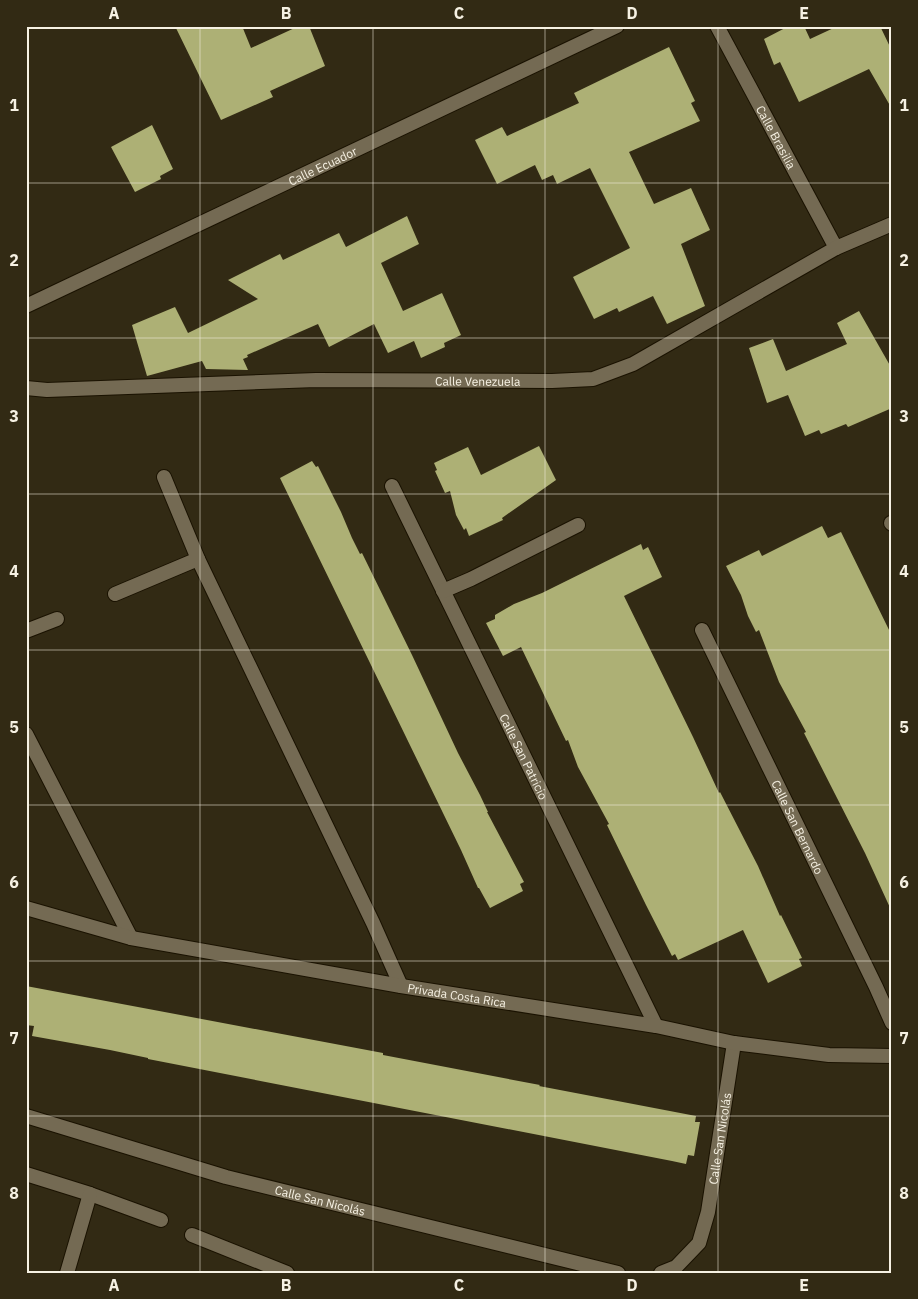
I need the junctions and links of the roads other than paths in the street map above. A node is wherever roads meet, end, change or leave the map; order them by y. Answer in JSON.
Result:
{"nodes":[{"id":1,"x":617,"y":26,"type":"edge"},
{"id":2,"x":717,"y":26,"type":"edge"},
{"id":3,"x":892,"y":224,"type":"edge"},
{"id":4,"x":836,"y":248,"type":"junction"},
{"id":5,"x":26,"y":306,"type":"edge"},
{"id":6,"x":26,"y":388,"type":"edge"},
{"id":7,"x":164,"y":477,"type":"dead end"},
{"id":8,"x":392,"y":486,"type":"dead end"},
{"id":9,"x":578,"y":525,"type":"dead end"},
{"id":10,"x":198,"y":559,"type":"junction"},
{"id":11,"x":443,"y":592,"type":"junction"},
{"id":12,"x":115,"y":594,"type":"dead end"},
{"id":13,"x":57,"y":619,"type":"dead end"},
{"id":14,"x":26,"y":630,"type":"edge"},
{"id":15,"x":702,"y":630,"type":"dead end"},
{"id":16,"x":26,"y":734,"type":"edge"},
{"id":17,"x":26,"y":908,"type":"edge"},
{"id":18,"x":131,"y":938,"type":"junction"},
{"id":19,"x":401,"y":986,"type":"junction"},
{"id":20,"x":892,"y":1023,"type":"edge"},
{"id":21,"x":656,"y":1026,"type":"junction"},
{"id":22,"x":734,"y":1042,"type":"junction"},
{"id":23,"x":892,"y":1056,"type":"edge"},
{"id":24,"x":26,"y":1116,"type":"edge"},
{"id":25,"x":26,"y":1174,"type":"edge"},
{"id":26,"x":90,"y":1194,"type":"junction"},
{"id":27,"x":161,"y":1220,"type":"dead end"},
{"id":28,"x":192,"y":1234,"type":"dead end"},
{"id":29,"x":285,"y":1272,"type":"edge"},
{"id":30,"x":67,"y":1273,"type":"edge"},
{"id":31,"x":618,"y":1273,"type":"edge"},
{"id":32,"x":661,"y":1273,"type":"edge"}],
"edges":[{"from":1,"to":5,"type":"street","name":"Calle Ecuador"},
{"from":2,"to":4,"type":"street","name":"Calle Brasilia"},
{"from":3,"to":4,"type":"street","name":"Calle Venezuela"},
{"from":4,"to":6,"type":"street","name":"Calle Venezuela"},
{"from":7,"to":10,"type":"street"},
{"from":8,"to":11,"type":"street","name":"Calle San Patricio"},
{"from":9,"to":11,"type":"street"},
{"from":10,"to":12,"type":"street"},
{"from":10,"to":19,"type":"street"},
{"from":11,"to":21,"type":"street","name":"Calle San Patricio"},
{"from":13,"to":14,"type":"street"},
{"from":15,"to":20,"type":"street","name":"Calle San Bernardo"},
{"from":16,"to":18,"type":"street"},
{"from":17,"to":18,"type":"street","name":"Privada Costa Rica"},
{"from":18,"to":19,"type":"street","name":"Privada Costa Rica"},
{"from":19,"to":21,"type":"street","name":"Privada Costa Rica"},
{"from":21,"to":22,"type":"street","name":"Privada Costa Rica"},
{"from":22,"to":23,"type":"street","name":"Privada Costa Rica"},
{"from":22,"to":32,"type":"street","name":"Calle San Nicolás"},
{"from":24,"to":31,"type":"street","name":"Calle San Nicolás"},
{"from":25,"to":26,"type":"street"},
{"from":26,"to":27,"type":"street"},
{"from":26,"to":30,"type":"street"},
{"from":28,"to":29,"type":"street"}]}
